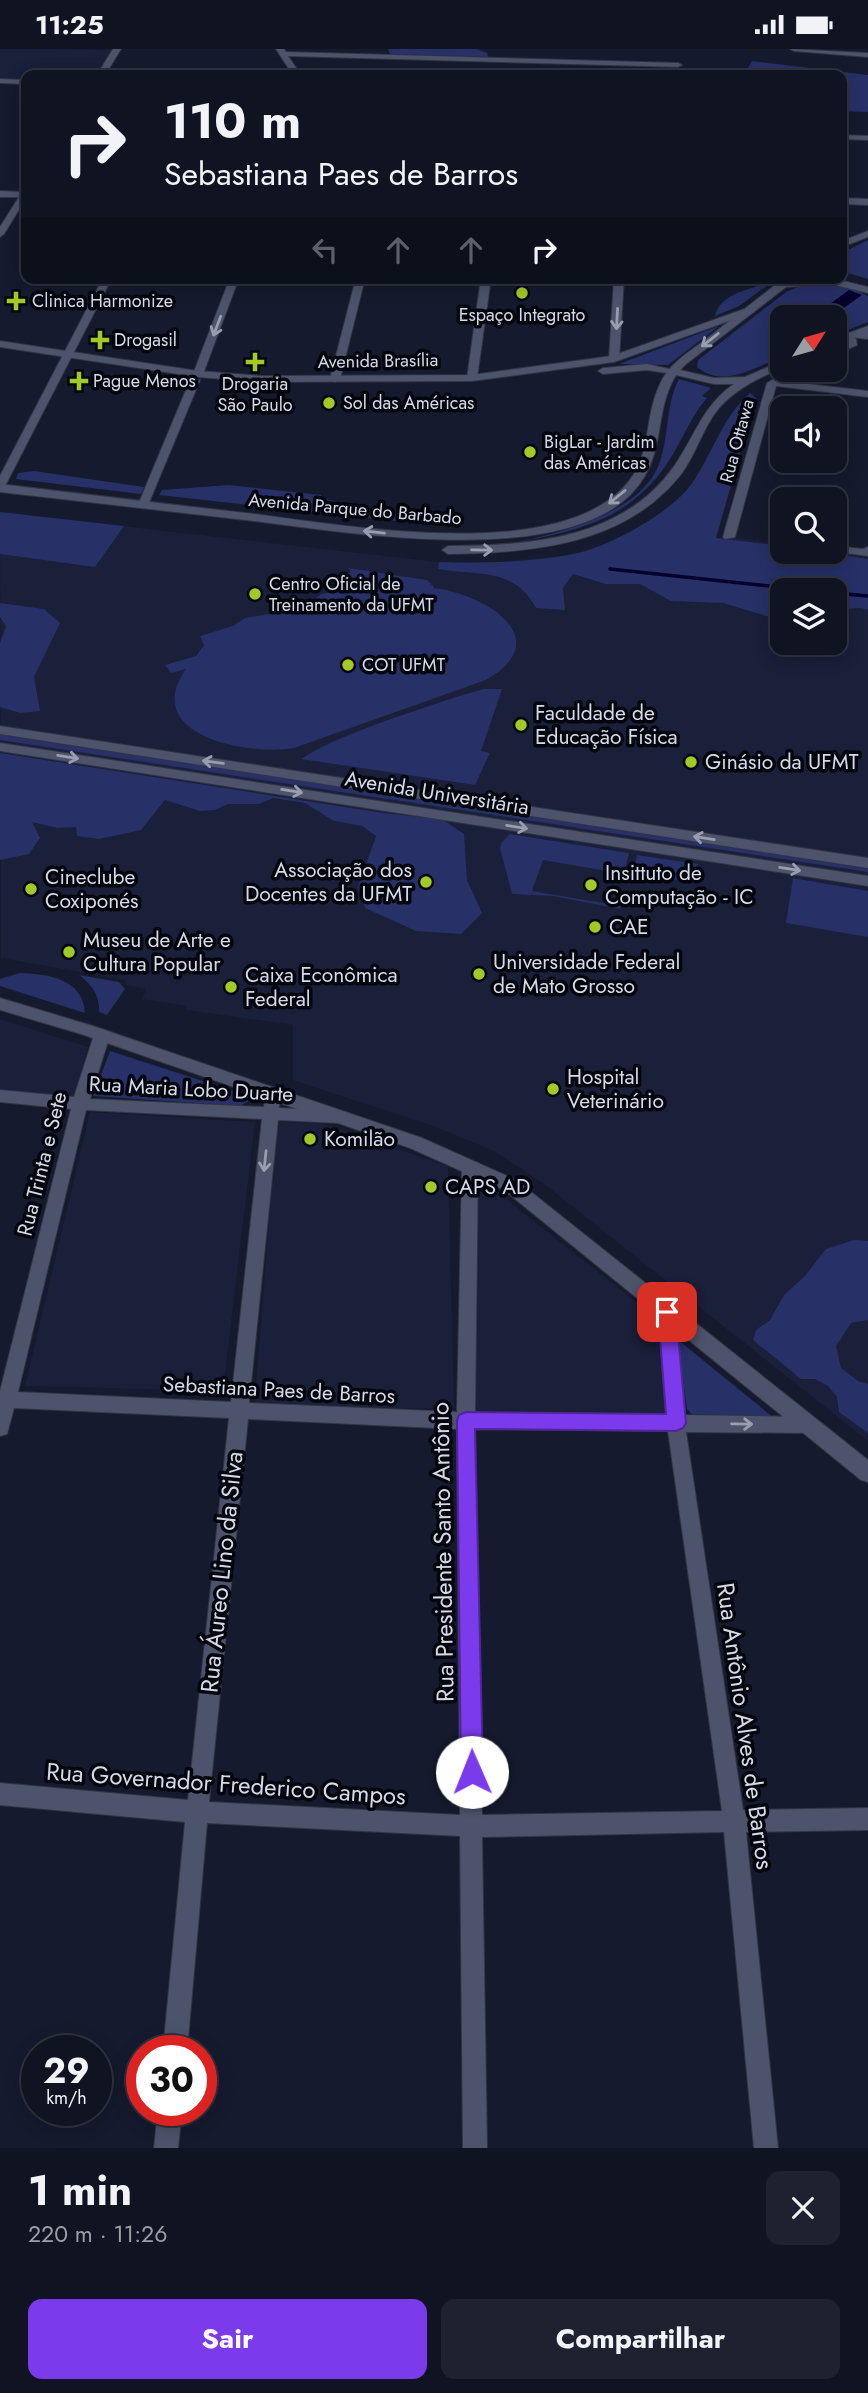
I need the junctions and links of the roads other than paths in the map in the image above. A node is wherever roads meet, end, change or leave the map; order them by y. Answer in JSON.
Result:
{"nodes":[{"id":1,"x":117,"y":49,"type":"edge"},
{"id":2,"x":485,"y":49,"type":"edge"},
{"id":3,"x":794,"y":49,"type":"edge"},
{"id":4,"x":281,"y":51,"type":"edge"},
{"id":5,"x":383,"y":52,"type":"edge"},
{"id":6,"x":868,"y":55,"type":"edge"},
{"id":7,"x":580,"y":56,"type":"dead end"},
{"id":8,"x":492,"y":59,"type":"junction"},
{"id":9,"x":586,"y":63,"type":"junction"},
{"id":10,"x":678,"y":65,"type":"dead end"},
{"id":11,"x":498,"y":67,"type":"dead end"},
{"id":12,"x":104,"y":70,"type":"edge"},
{"id":13,"x":294,"y":70,"type":"edge"},
{"id":14,"x":0,"y":81,"type":"edge"},
{"id":15,"x":21,"y":82,"type":"edge"},
{"id":16,"x":847,"y":137,"type":"edge"},
{"id":17,"x":868,"y":138,"type":"edge"},
{"id":18,"x":0,"y":194,"type":"edge"},
{"id":19,"x":21,"y":194,"type":"edge"},
{"id":20,"x":847,"y":201,"type":"edge"},
{"id":21,"x":21,"y":202,"type":"edge"},
{"id":22,"x":868,"y":202,"type":"edge"},
{"id":23,"x":868,"y":234,"type":"edge"},
{"id":24,"x":0,"y":235,"type":"edge"},
{"id":25,"x":847,"y":242,"type":"edge"},
{"id":26,"x":105,"y":284,"type":"edge"},
{"id":27,"x":233,"y":284,"type":"edge"},
{"id":28,"x":359,"y":284,"type":"edge"},
{"id":29,"x":485,"y":284,"type":"edge"},
{"id":30,"x":619,"y":284,"type":"edge"},
{"id":31,"x":784,"y":284,"type":"edge"},
{"id":32,"x":841,"y":284,"type":"edge"},
{"id":33,"x":868,"y":291,"type":"edge"},
{"id":34,"x":750,"y":310,"type":"junction"},
{"id":35,"x":868,"y":329,"type":"edge"},
{"id":36,"x":851,"y":336,"type":"junction"},
{"id":37,"x":868,"y":336,"type":"edge"},
{"id":38,"x":847,"y":338,"type":"edge"},
{"id":39,"x":0,"y":344,"type":"edge"},
{"id":40,"x":847,"y":347,"type":"edge"},
{"id":41,"x":0,"y":353,"type":"edge"},
{"id":42,"x":69,"y":358,"type":"junction"},
{"id":43,"x":614,"y":359,"type":"junction"},
{"id":44,"x":770,"y":369,"type":"edge"},
{"id":45,"x":673,"y":371,"type":"junction"},
{"id":46,"x":196,"y":377,"type":"junction"},
{"id":47,"x":472,"y":378,"type":"junction"},
{"id":48,"x":335,"y":379,"type":"junction"},
{"id":49,"x":744,"y":380,"type":"junction"},
{"id":50,"x":307,"y":383,"type":"junction"},
{"id":51,"x":772,"y":383,"type":"joint"},
{"id":52,"x":868,"y":394,"type":"edge"},
{"id":53,"x":0,"y":487,"type":"edge"},
{"id":54,"x":0,"y":498,"type":"edge"},
{"id":55,"x":143,"y":505,"type":"junction"},
{"id":56,"x":729,"y":537,"type":"dead end"},
{"id":57,"x":847,"y":550,"type":"edge"},
{"id":58,"x":868,"y":550,"type":"edge"},
{"id":59,"x":0,"y":730,"type":"edge"},
{"id":60,"x":0,"y":747,"type":"edge"},
{"id":61,"x":868,"y":863,"type":"edge"},
{"id":62,"x":868,"y":881,"type":"edge"},
{"id":63,"x":0,"y":1004,"type":"edge"},
{"id":64,"x":102,"y":1035,"type":"junction"},
{"id":65,"x":272,"y":1093,"type":"junction"},
{"id":66,"x":0,"y":1096,"type":"edge"},
{"id":67,"x":79,"y":1104,"type":"junction"},
{"id":68,"x":270,"y":1115,"type":"junction"},
{"id":69,"x":339,"y":1117,"type":"junction"},
{"id":70,"x":470,"y":1166,"type":"junction"},
{"id":71,"x":667,"y":1312,"type":"junction"},
{"id":72,"x":4,"y":1400,"type":"edge"},
{"id":73,"x":238,"y":1411,"type":"junction"},
{"id":74,"x":466,"y":1421,"type":"junction"},
{"id":75,"x":676,"y":1423,"type":"junction"},
{"id":76,"x":808,"y":1425,"type":"junction"},
{"id":77,"x":0,"y":1428,"type":"edge"},
{"id":78,"x":868,"y":1473,"type":"edge"},
{"id":79,"x":0,"y":1794,"type":"edge"},
{"id":80,"x":197,"y":1812,"type":"junction"},
{"id":81,"x":868,"y":1819,"type":"edge"},
{"id":82,"x":734,"y":1822,"type":"junction"},
{"id":83,"x":473,"y":1826,"type":"junction"},
{"id":84,"x":176,"y":2035,"type":"edge"},
{"id":85,"x":168,"y":2126,"type":"edge"},
{"id":86,"x":166,"y":2148,"type":"edge"},
{"id":87,"x":475,"y":2148,"type":"edge"},
{"id":88,"x":766,"y":2148,"type":"edge"}],
"edges":[{"from":1,"to":12,"type":"street"},
{"from":2,"to":8,"type":"street"},
{"from":3,"to":6,"type":"street"},
{"from":4,"to":5,"type":"street"},
{"from":4,"to":13,"type":"street"},
{"from":5,"to":8,"type":"street"},
{"from":7,"to":9,"type":"street"},
{"from":8,"to":9,"type":"street"},
{"from":8,"to":11,"type":"street"},
{"from":9,"to":10,"type":"street"},
{"from":14,"to":15,"type":"street"},
{"from":16,"to":17,"type":"street"},
{"from":18,"to":19,"type":"street"},
{"from":20,"to":22,"type":"street"},
{"from":21,"to":24,"type":"street"},
{"from":23,"to":25,"type":"street"},
{"from":26,"to":42,"type":"street"},
{"from":27,"to":46,"type":"street","one_way":true},
{"from":28,"to":48,"type":"street"},
{"from":29,"to":47,"type":"street"},
{"from":30,"to":43,"type":"street","one_way":true},
{"from":31,"to":34,"type":"street","name":"Avenida Parque do Barbado"},
{"from":32,"to":33,"type":"street"},
{"from":34,"to":43,"type":"street","name":"Avenida Brasília"},
{"from":34,"to":45,"type":"street","name":"Avenida Parque do Barbado","one_way":true},
{"from":35,"to":36,"type":"street"},
{"from":36,"to":37,"type":"street"},
{"from":36,"to":38,"type":"street"},
{"from":36,"to":40,"type":"street"},
{"from":39,"to":42,"type":"street","name":"Avenida Brasília"},
{"from":41,"to":42,"type":"street","name":"Avenida Brasília"},
{"from":42,"to":46,"type":"street","name":"Avenida Brasília"},
{"from":42,"to":53,"type":"street"},
{"from":43,"to":47,"type":"street","name":"Avenida Brasília"},
{"from":44,"to":49,"type":"street","name":"Avenida Parque do Barbado"},
{"from":45,"to":49,"type":"street","name":"Avenida Brasília"},
{"from":45,"to":50,"type":"street","name":"Avenida Brasília"},
{"from":45,"to":55,"type":"street","name":"Avenida Parque do Barbado","one_way":true},
{"from":46,"to":50,"type":"street","name":"Avenida Brasília"},
{"from":46,"to":55,"type":"street"},
{"from":47,"to":48,"type":"street","name":"Avenida Brasília"},
{"from":48,"to":50,"type":"street","name":"Avenida Brasília"},
{"from":54,"to":49,"type":"street","name":"Avenida Parque do Barbado","one_way":true},
{"from":51,"to":52,"type":"street"},
{"from":51,"to":56,"type":"street","name":"Rua Ottawa"},
{"from":53,"to":55,"type":"street","name":"Avenida Parque do Barbado"},
{"from":57,"to":58,"type":"street"},
{"from":61,"to":59,"type":"street","name":"Avenida Universitária","one_way":true},
{"from":60,"to":62,"type":"street","name":"Avenida Universitária","one_way":true},
{"from":63,"to":64,"type":"street"},
{"from":64,"to":65,"type":"street"},
{"from":64,"to":67,"type":"street","name":"Rua Trinta e Sete"},
{"from":65,"to":68,"type":"street","name":"Rua Áureo Lino da Silva"},
{"from":65,"to":69,"type":"street"},
{"from":66,"to":67,"type":"street","name":"Rua Maria Lobo Duarte"},
{"from":67,"to":68,"type":"street","name":"Rua Maria Lobo Duarte"},
{"from":67,"to":72,"type":"street","name":"Rua Trinta e Sete"},
{"from":68,"to":69,"type":"street","name":"Rua Maria Lobo Duarte"},
{"from":68,"to":73,"type":"street","name":"Rua Áureo Lino da Silva","one_way":true},
{"from":69,"to":70,"type":"street"},
{"from":70,"to":71,"type":"street"},
{"from":70,"to":74,"type":"street","name":"Rua Presidente Santo Antônio"},
{"from":71,"to":75,"type":"street","name":"Rua Antônio Alves de Barros"},
{"from":71,"to":76,"type":"street"},
{"from":72,"to":73,"type":"street","name":"Sebastiana Paes de Barros"},
{"from":72,"to":77,"type":"street","name":"Rua Trinta e Sete"},
{"from":73,"to":74,"type":"street","name":"Sebastiana Paes de Barros"},
{"from":73,"to":80,"type":"street","name":"Rua Áureo Lino da Silva"},
{"from":74,"to":75,"type":"street","name":"Sebastiana Paes de Barros"},
{"from":74,"to":83,"type":"street","name":"Rua Presidente Santo Antônio"},
{"from":75,"to":76,"type":"street","name":"Sebastiana Paes de Barros","one_way":true},
{"from":75,"to":82,"type":"street","name":"Rua Antônio Alves de Barros"},
{"from":76,"to":78,"type":"street"},
{"from":79,"to":80,"type":"street","name":"Rua Governador Frederico Campos"},
{"from":80,"to":83,"type":"street","name":"Rua Governador Frederico Campos"},
{"from":80,"to":84,"type":"street","name":"Rua Áureo Lino da Silva"},
{"from":81,"to":82,"type":"street","name":"Rua Governador Frederico Campos"},
{"from":82,"to":83,"type":"street","name":"Rua Governador Frederico Campos"},
{"from":82,"to":88,"type":"street","name":"Rua Antônio Alves de Barros"},
{"from":83,"to":87,"type":"street","name":"Rua Presidente Santo Antônio"},
{"from":85,"to":86,"type":"street"}]}
